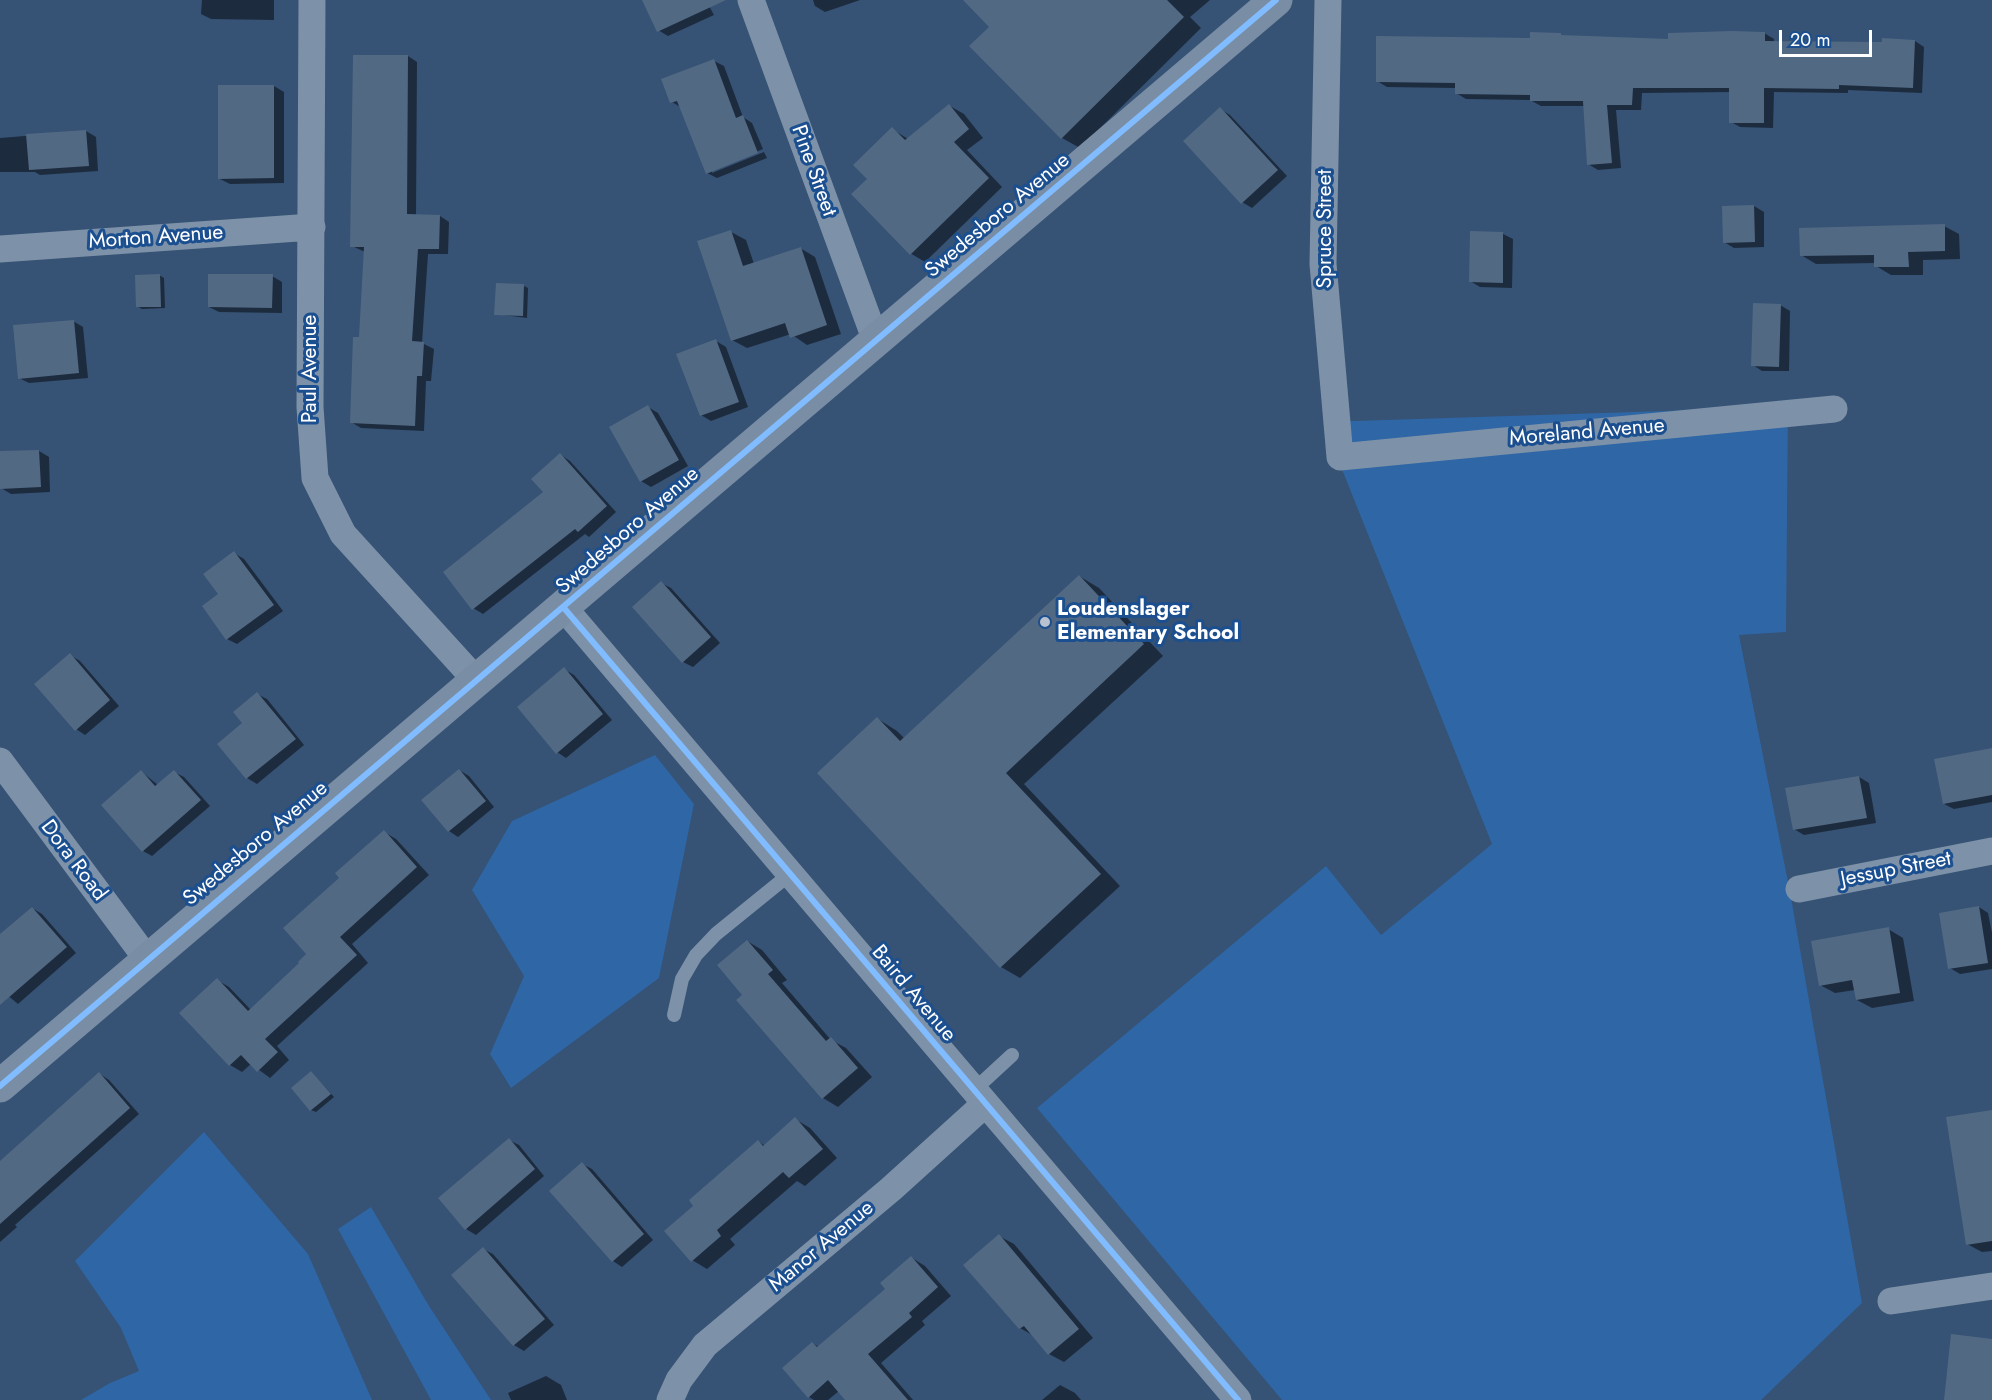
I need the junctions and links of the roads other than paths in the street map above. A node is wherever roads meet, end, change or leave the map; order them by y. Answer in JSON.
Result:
{"nodes":[{"id":1,"x":312,"y":0,"type":"edge"},
{"id":2,"x":751,"y":0,"type":"edge"},
{"id":3,"x":1276,"y":0,"type":"edge"},
{"id":4,"x":1328,"y":0,"type":"edge"},
{"id":5,"x":312,"y":226,"type":"junction"},
{"id":6,"x":0,"y":249,"type":"edge"},
{"id":7,"x":876,"y":341,"type":"junction"},
{"id":8,"x":1834,"y":410,"type":"dead end"},
{"id":9,"x":1340,"y":456,"type":"joint"},
{"id":10,"x":564,"y":608,"type":"junction"},
{"id":11,"x":475,"y":679,"type":"junction"},
{"id":12,"x":0,"y":761,"type":"edge"},
{"id":13,"x":1992,"y":851,"type":"edge"},
{"id":14,"x":790,"y":874,"type":"junction"},
{"id":15,"x":1799,"y":889,"type":"dead end"},
{"id":16,"x":147,"y":959,"type":"junction"},
{"id":17,"x":674,"y":1015,"type":"dead end"},
{"id":18,"x":1012,"y":1055,"type":"dead end"},
{"id":19,"x":0,"y":1086,"type":"edge"},
{"id":20,"x":980,"y":1097,"type":"junction"},
{"id":21,"x":1992,"y":1286,"type":"edge"},
{"id":22,"x":1891,"y":1301,"type":"dead end"},
{"id":23,"x":670,"y":1400,"type":"edge"},
{"id":24,"x":1238,"y":1400,"type":"edge"}],
"edges":[{"from":1,"to":5,"type":"street","name":"Paul Avenue"},
{"from":2,"to":7,"type":"street","name":"Pine Street"},
{"from":3,"to":7,"type":"street","name":"Swedesboro Avenue"},
{"from":4,"to":9,"type":"street","name":"Spruce Street"},
{"from":5,"to":6,"type":"street","name":"Morton Avenue"},
{"from":5,"to":11,"type":"street","name":"Paul Avenue"},
{"from":7,"to":10,"type":"street","name":"Swedesboro Avenue"},
{"from":8,"to":9,"type":"street","name":"Moreland Avenue"},
{"from":10,"to":11,"type":"street","name":"Swedesboro Avenue"},
{"from":10,"to":14,"type":"street","name":"Baird Avenue"},
{"from":11,"to":16,"type":"street","name":"Swedesboro Avenue"},
{"from":12,"to":16,"type":"street","name":"Dora Road"},
{"from":13,"to":15,"type":"street","name":"Jessup Street"},
{"from":14,"to":17,"type":"lane"},
{"from":14,"to":20,"type":"street","name":"Baird Avenue"},
{"from":16,"to":19,"type":"street","name":"Swedesboro Avenue"},
{"from":18,"to":20,"type":"lane"},
{"from":20,"to":23,"type":"street","name":"Manor Avenue"},
{"from":20,"to":24,"type":"street","name":"Baird Avenue"},
{"from":21,"to":22,"type":"street"}]}
